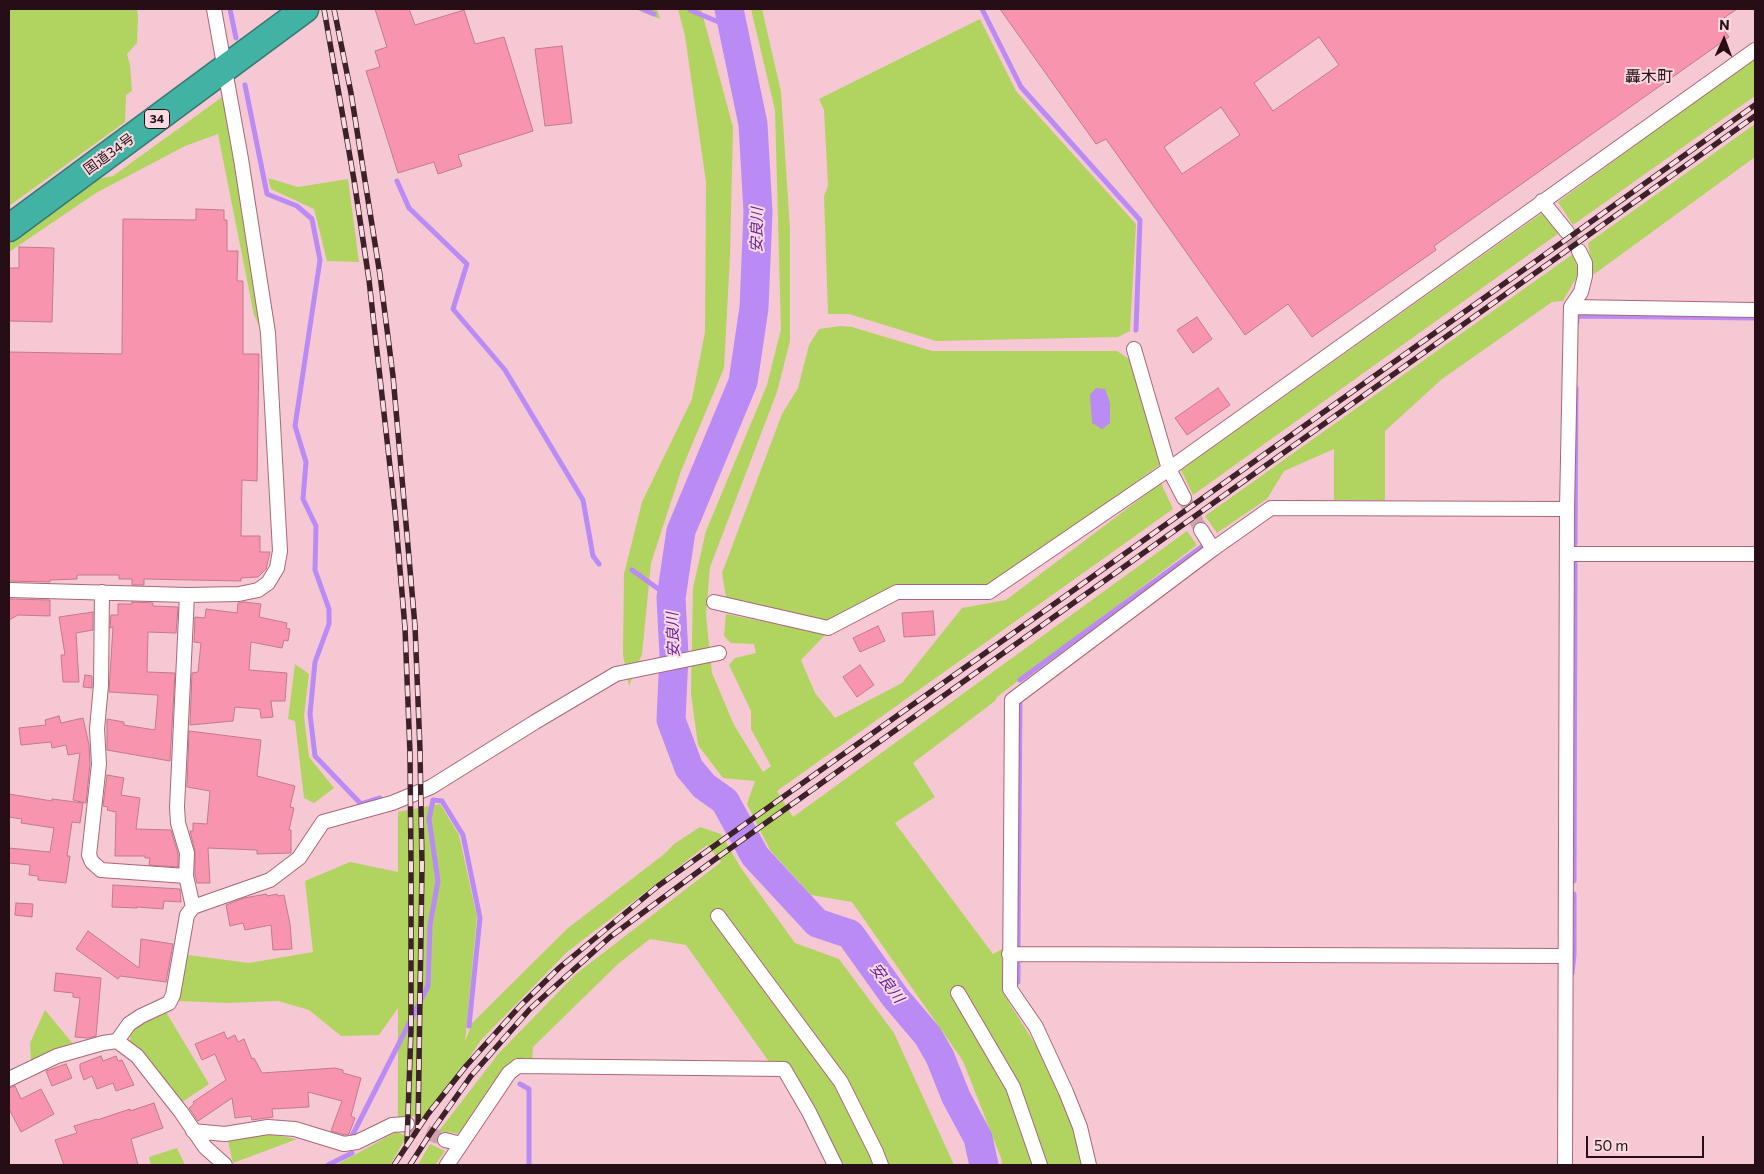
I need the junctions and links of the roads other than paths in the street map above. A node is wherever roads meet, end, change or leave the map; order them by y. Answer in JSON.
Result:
{"nodes":[{"id":1,"x":214,"y":9,"type":"edge"},
{"id":2,"x":306,"y":9,"type":"edge"},
{"id":3,"x":1755,"y":50,"type":"edge"},
{"id":4,"x":224,"y":69,"type":"junction"},
{"id":5,"x":1542,"y":201,"type":"junction"},
{"id":6,"x":9,"y":228,"type":"edge"},
{"id":7,"x":1567,"y":232,"type":"tunnel mouth"},
{"id":8,"x":1579,"y":251,"type":"tunnel mouth"},
{"id":9,"x":1572,"y":308,"type":"junction"},
{"id":10,"x":1755,"y":310,"type":"edge"},
{"id":11,"x":1134,"y":349,"type":"dead end"},
{"id":12,"x":1169,"y":469,"type":"junction"},
{"id":13,"x":1184,"y":498,"type":"tunnel mouth"},
{"id":14,"x":1567,"y":509,"type":"junction"},
{"id":15,"x":1202,"y":530,"type":"tunnel mouth"},
{"id":16,"x":1213,"y":550,"type":"junction"},
{"id":17,"x":1567,"y":554,"type":"junction"},
{"id":18,"x":1755,"y":554,"type":"edge"},
{"id":19,"x":9,"y":590,"type":"edge"},
{"id":20,"x":102,"y":592,"type":"junction"},
{"id":21,"x":187,"y":595,"type":"junction"},
{"id":22,"x":714,"y":602,"type":"dead end"},
{"id":23,"x":715,"y":654,"type":"dead end"},
{"id":24,"x":186,"y":876,"type":"junction"},
{"id":25,"x":193,"y":906,"type":"junction"},
{"id":26,"x":718,"y":916,"type":"dead end"},
{"id":27,"x":1009,"y":954,"type":"junction"},
{"id":28,"x":1565,"y":956,"type":"junction"},
{"id":29,"x":958,"y":993,"type":"dead end"},
{"id":30,"x":117,"y":1041,"type":"junction"},
{"id":31,"x":9,"y":1080,"type":"edge"},
{"id":32,"x":407,"y":1124,"type":"tunnel mouth"},
{"id":33,"x":193,"y":1132,"type":"junction"},
{"id":34,"x":445,"y":1140,"type":"tunnel mouth"},
{"id":35,"x":461,"y":1144,"type":"junction"},
{"id":36,"x":225,"y":1165,"type":"edge"},
{"id":37,"x":447,"y":1165,"type":"edge"},
{"id":38,"x":835,"y":1165,"type":"edge"},
{"id":39,"x":881,"y":1165,"type":"edge"},
{"id":40,"x":1040,"y":1165,"type":"edge"},
{"id":41,"x":1089,"y":1165,"type":"edge"},
{"id":42,"x":1565,"y":1165,"type":"edge"}],
"edges":[{"from":1,"to":4,"type":"street"},
{"from":2,"to":4,"type":"highway","name":"国道34号","number":"34"},
{"from":3,"to":5,"type":"street"},
{"from":4,"to":6,"type":"highway","name":"国道34号","number":"34"},
{"from":4,"to":21,"type":"street"},
{"from":5,"to":7,"type":"street"},
{"from":5,"to":12,"type":"street"},
{"from":8,"to":9,"type":"street"},
{"from":9,"to":10,"type":"street"},
{"from":9,"to":14,"type":"street"},
{"from":11,"to":12,"type":"street"},
{"from":12,"to":13,"type":"street"},
{"from":12,"to":22,"type":"street"},
{"from":14,"to":16,"type":"street"},
{"from":14,"to":17,"type":"street"},
{"from":15,"to":16,"type":"street"},
{"from":16,"to":27,"type":"street"},
{"from":17,"to":18,"type":"street"},
{"from":17,"to":28,"type":"street"},
{"from":19,"to":20,"type":"street"},
{"from":20,"to":21,"type":"street"},
{"from":20,"to":24,"type":"street"},
{"from":21,"to":24,"type":"street"},
{"from":23,"to":25,"type":"street"},
{"from":24,"to":25,"type":"street"},
{"from":25,"to":30,"type":"street"},
{"from":26,"to":39,"type":"street"},
{"from":27,"to":28,"type":"street"},
{"from":27,"to":41,"type":"street"},
{"from":28,"to":42,"type":"street"},
{"from":29,"to":40,"type":"street"},
{"from":30,"to":31,"type":"street"},
{"from":30,"to":33,"type":"street"},
{"from":32,"to":33,"type":"street"},
{"from":33,"to":36,"type":"street"},
{"from":34,"to":35,"type":"street"},
{"from":35,"to":37,"type":"street"},
{"from":35,"to":38,"type":"street"}]}
